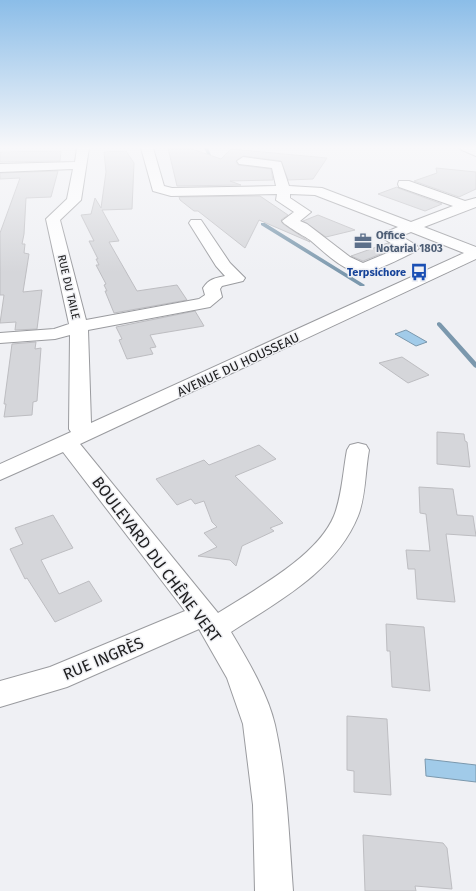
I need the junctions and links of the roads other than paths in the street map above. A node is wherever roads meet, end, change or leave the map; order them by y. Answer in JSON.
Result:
{"nodes":[{"id":1,"x":76,"y":190,"type":"edge"},
{"id":2,"x":163,"y":190,"type":"edge"},
{"id":3,"x":284,"y":190,"type":"junction"},
{"id":4,"x":423,"y":190,"type":"edge"},
{"id":5,"x":471,"y":204,"type":"edge"},
{"id":6,"x":196,"y":223,"type":"dead end"},
{"id":7,"x":412,"y":228,"type":"junction"},
{"id":8,"x":476,"y":253,"type":"edge"},
{"id":9,"x":79,"y":328,"type":"junction"},
{"id":10,"x":0,"y":338,"type":"edge"},
{"id":11,"x":76,"y":439,"type":"junction"},
{"id":12,"x":358,"y":450,"type":"dead end"},
{"id":13,"x":0,"y":473,"type":"edge"},
{"id":14,"x":208,"y":622,"type":"junction"},
{"id":15,"x":0,"y":694,"type":"edge"},
{"id":16,"x":274,"y":891,"type":"edge"}],
"edges":[{"from":1,"to":9,"type":"street","name":"RUE DU TAILE"},
{"from":2,"to":3,"type":"street"},
{"from":3,"to":7,"type":"street"},
{"from":3,"to":7,"type":"street"},
{"from":4,"to":5,"type":"street"},
{"from":5,"to":7,"type":"street"},
{"from":6,"to":9,"type":"street"},
{"from":7,"to":8,"type":"street"},
{"from":8,"to":11,"type":"street","name":"AVENUE DU HOUSSEAU"},
{"from":9,"to":10,"type":"street"},
{"from":9,"to":11,"type":"street","name":"RUE DU TAILE"},
{"from":11,"to":13,"type":"street","name":"AVENUE DU HOUSSEAU"},
{"from":11,"to":14,"type":"street","name":"BOULEVARD DU CHÊNE VERT"},
{"from":12,"to":14,"type":"street","name":"RUE INGRÈS"},
{"from":14,"to":15,"type":"street","name":"RUE INGRÈS"},
{"from":14,"to":16,"type":"street","name":"BOULEVARD DU CHÊNE VERT"}]}
